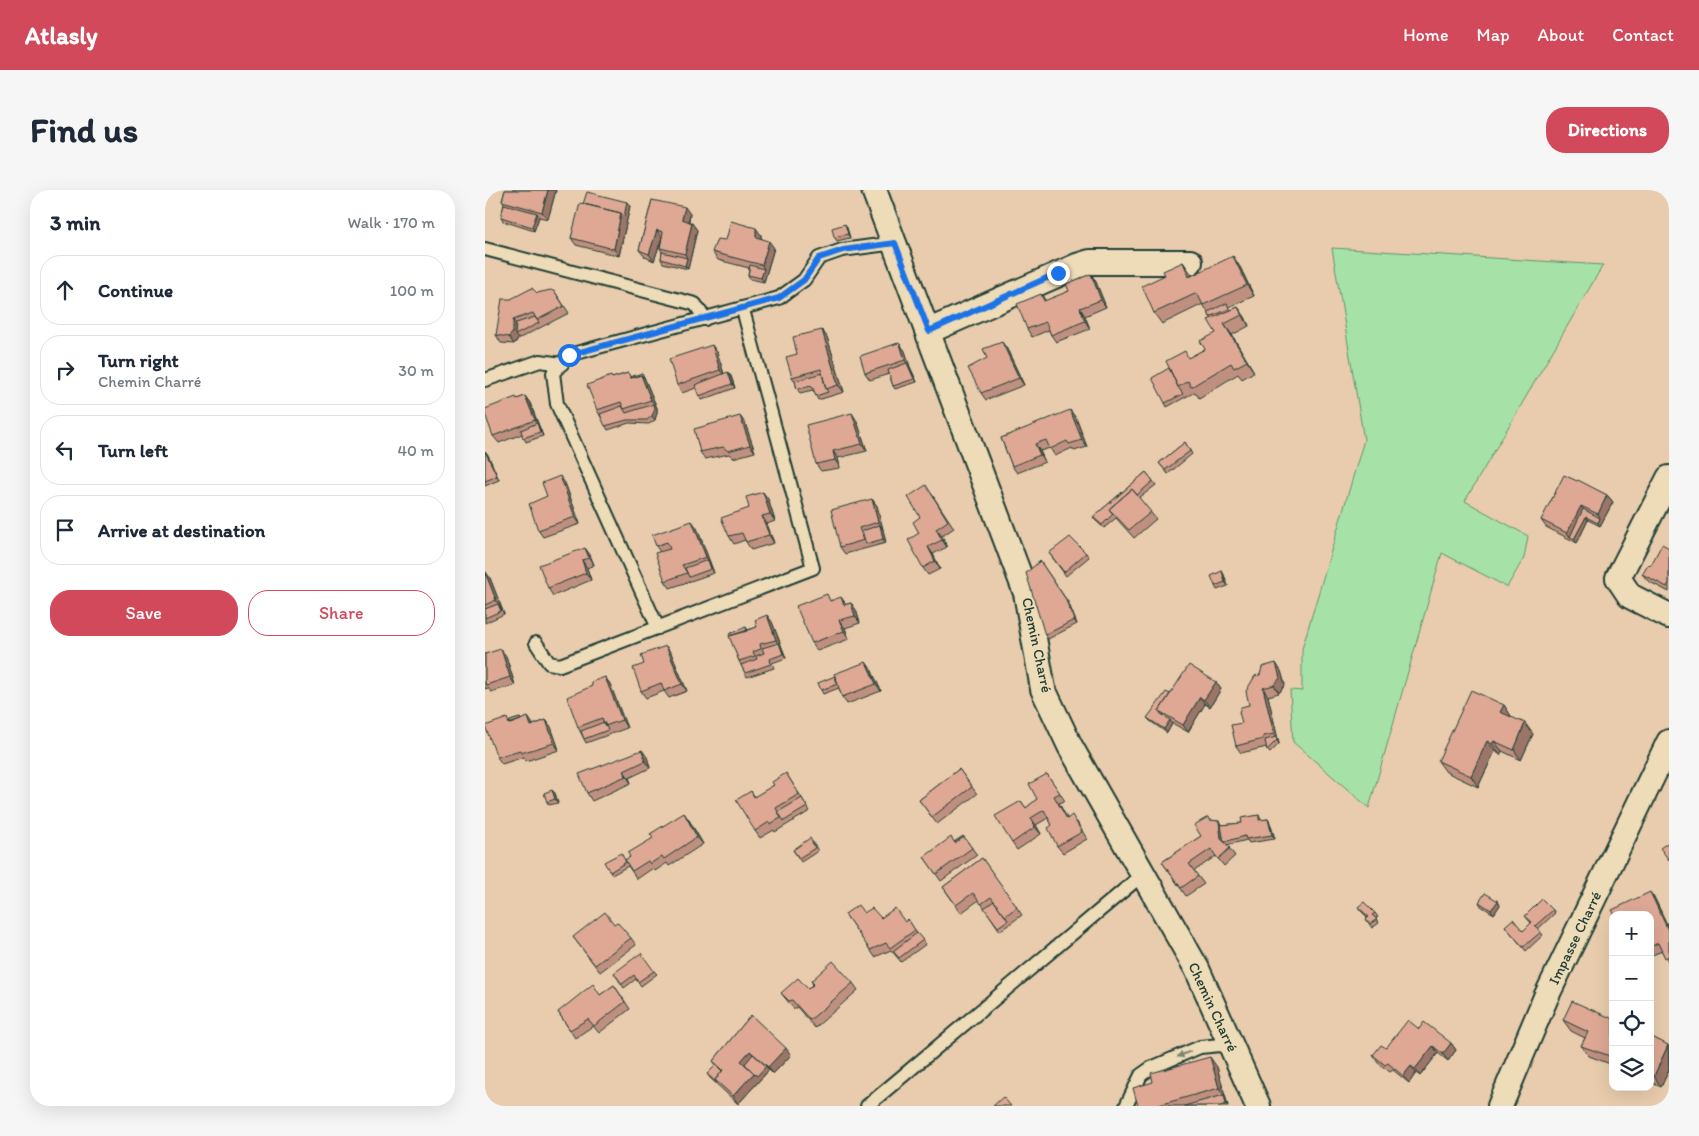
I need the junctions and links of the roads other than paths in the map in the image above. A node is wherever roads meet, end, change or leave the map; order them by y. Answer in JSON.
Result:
{"nodes":[{"id":1,"x":878,"y":198,"type":"edge"},
{"id":2,"x":895,"y":243,"type":"junction"},
{"id":3,"x":485,"y":249,"type":"edge"},
{"id":4,"x":1190,"y":262,"type":"dead end"},
{"id":5,"x":743,"y":310,"type":"junction"},
{"id":6,"x":705,"y":319,"type":"junction"},
{"id":7,"x":929,"y":331,"type":"junction"},
{"id":8,"x":562,"y":364,"type":"junction"},
{"id":9,"x":485,"y":380,"type":"edge"},
{"id":10,"x":1669,"y":478,"type":"edge"},
{"id":11,"x":1669,"y":616,"type":"edge"},
{"id":12,"x":658,"y":628,"type":"junction"},
{"id":13,"x":536,"y":643,"type":"dead end"},
{"id":14,"x":1669,"y":742,"type":"edge"},
{"id":15,"x":1662,"y":776,"type":"edge"},
{"id":16,"x":1142,"y":875,"type":"junction"},
{"id":17,"x":1231,"y":1044,"type":"junction"},
{"id":18,"x":867,"y":1106,"type":"edge"},
{"id":19,"x":1126,"y":1106,"type":"edge"},
{"id":20,"x":1258,"y":1106,"type":"edge"},
{"id":21,"x":1500,"y":1106,"type":"edge"}],
"edges":[{"from":1,"to":2,"type":"street","name":"Chemin Charré"},
{"from":2,"to":5,"type":"lane"},
{"from":2,"to":7,"type":"street","name":"Chemin Charré"},
{"from":3,"to":6,"type":"lane"},
{"from":4,"to":7,"type":"street"},
{"from":5,"to":6,"type":"lane"},
{"from":5,"to":12,"type":"lane"},
{"from":6,"to":8,"type":"lane"},
{"from":7,"to":16,"type":"street","name":"Chemin Charré"},
{"from":8,"to":9,"type":"lane"},
{"from":8,"to":12,"type":"lane"},
{"from":10,"to":11,"type":"street"},
{"from":12,"to":13,"type":"lane"},
{"from":14,"to":15,"type":"street","name":"Impasse Charré"},
{"from":15,"to":21,"type":"street","name":"Impasse Charré"},
{"from":16,"to":17,"type":"street","name":"Chemin Charré"},
{"from":16,"to":18,"type":"lane"},
{"from":17,"to":19,"type":"lane","one_way":true},
{"from":17,"to":20,"type":"street","name":"Chemin Charré"}]}
